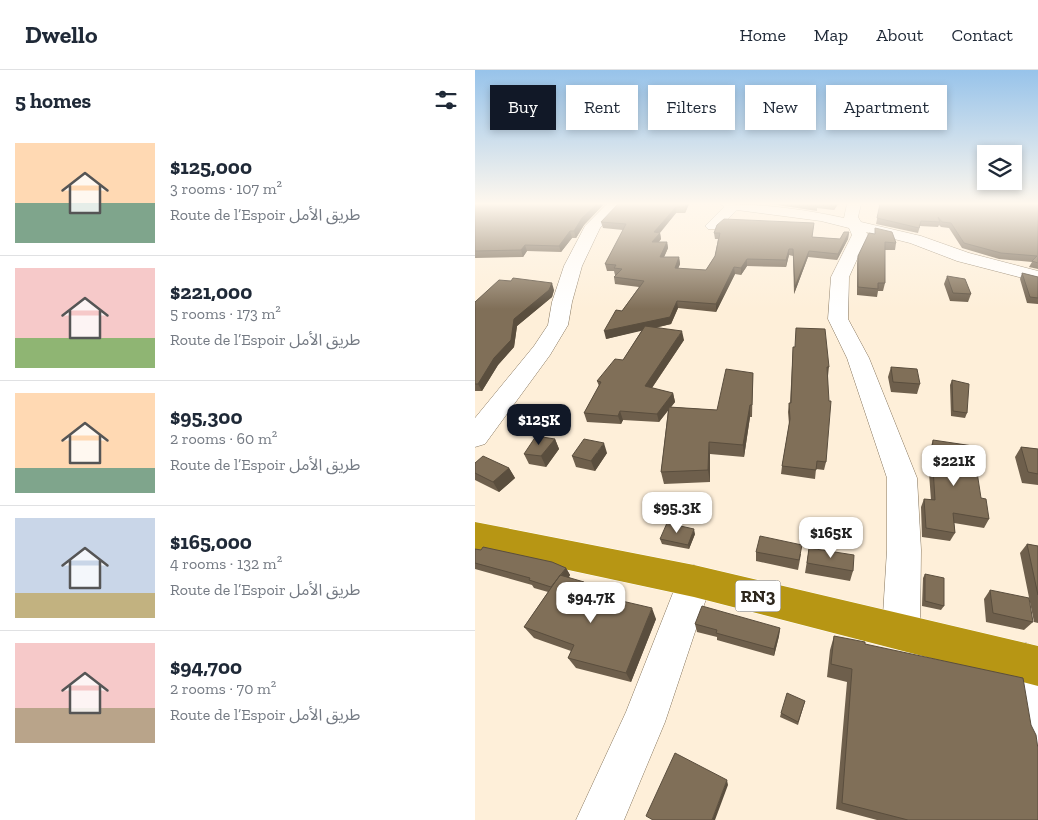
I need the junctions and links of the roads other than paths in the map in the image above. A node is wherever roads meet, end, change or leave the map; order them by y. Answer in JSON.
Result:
{"nodes":[{"id":1,"x":586,"y":239,"type":"edge"},
{"id":2,"x":858,"y":239,"type":"edge"},
{"id":3,"x":915,"y":239,"type":"edge"},
{"id":4,"x":1038,"y":277,"type":"edge"},
{"id":5,"x":475,"y":437,"type":"edge"},
{"id":6,"x":475,"y":536,"type":"edge"},
{"id":7,"x":693,"y":581,"type":"junction"},
{"id":8,"x":901,"y":631,"type":"junction"},
{"id":9,"x":1032,"y":665,"type":"edge"},
{"id":10,"x":1038,"y":736,"type":"edge"},
{"id":11,"x":600,"y":820,"type":"edge"}],
"edges":[{"from":1,"to":5,"type":"street"},
{"from":2,"to":8,"type":"street"},
{"from":3,"to":4,"type":"street"},
{"from":6,"to":7,"type":"highway","number":"RN3"},
{"from":7,"to":8,"type":"highway","number":"RN3"},
{"from":7,"to":11,"type":"street"},
{"from":8,"to":9,"type":"highway","number":"RN3"},
{"from":9,"to":10,"type":"street"}]}
